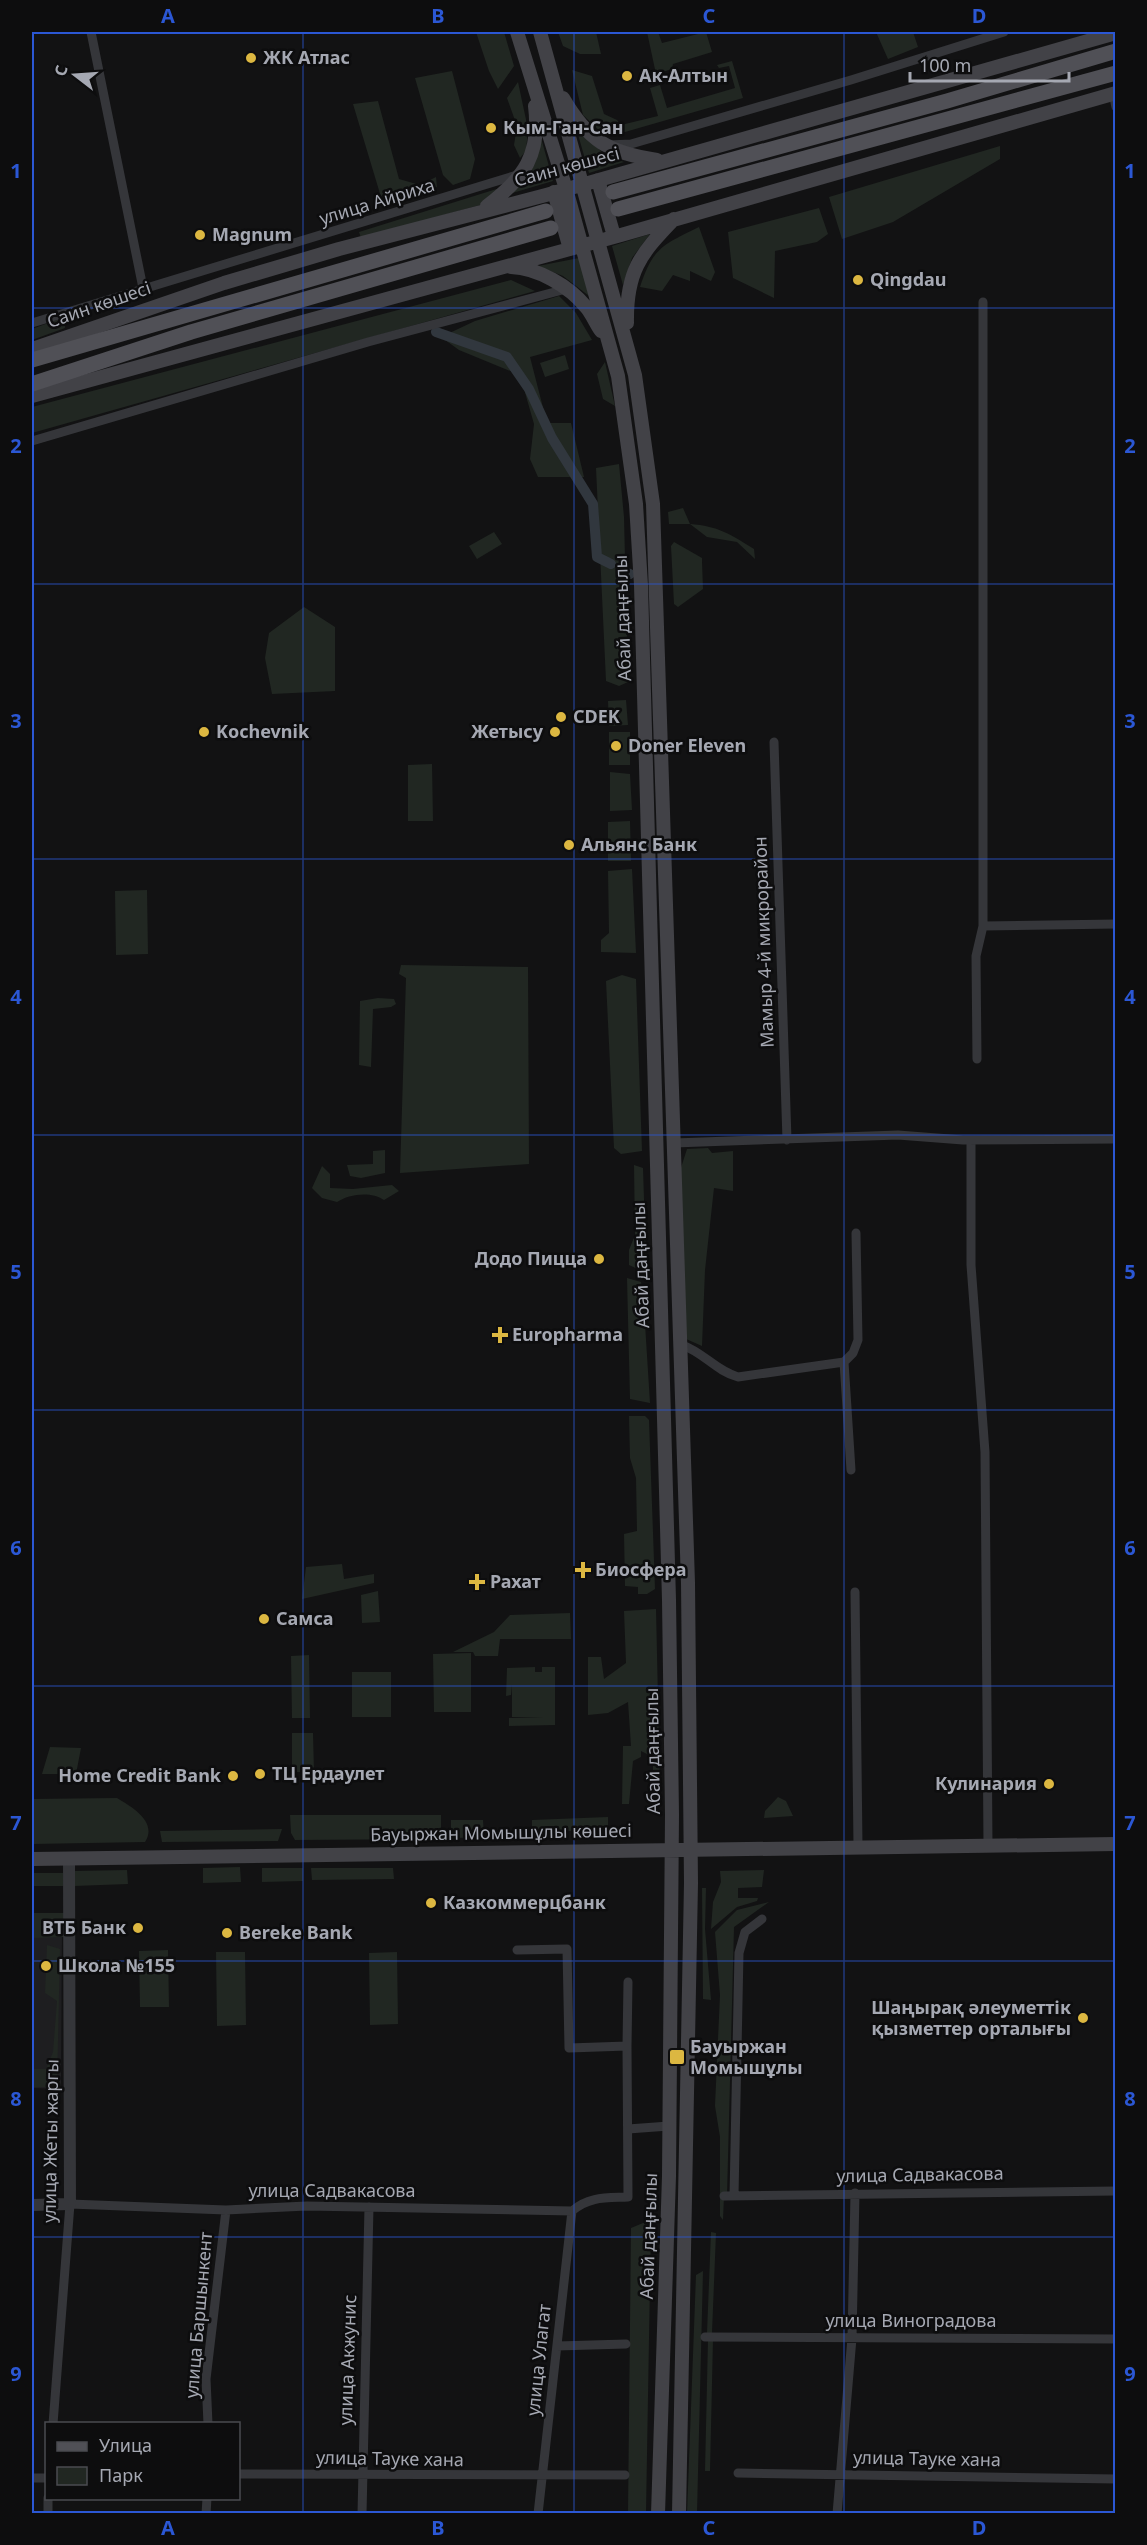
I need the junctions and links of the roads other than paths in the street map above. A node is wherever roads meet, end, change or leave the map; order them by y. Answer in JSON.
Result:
{"nodes":[{"id":1,"x":91,"y":32,"type":"edge"},
{"id":2,"x":517,"y":32,"type":"edge"},
{"id":3,"x":540,"y":32,"type":"edge"},
{"id":4,"x":1004,"y":32,"type":"edge"},
{"id":5,"x":1116,"y":33,"type":"edge"},
{"id":6,"x":1116,"y":50,"type":"edge"},
{"id":7,"x":530,"y":72,"type":"junction"},
{"id":8,"x":1116,"y":74,"type":"edge"},
{"id":9,"x":556,"y":85,"type":"junction"},
{"id":10,"x":1115,"y":98,"type":"edge"},
{"id":11,"x":602,"y":145,"type":"junction"},
{"id":12,"x":662,"y":161,"type":"junction"},
{"id":13,"x":524,"y":172,"type":"junction"},
{"id":14,"x":598,"y":180,"type":"junction"},
{"id":15,"x":582,"y":184,"type":"junction"},
{"id":16,"x":560,"y":191,"type":"junction"},
{"id":17,"x":614,"y":192,"type":"dead end"},
{"id":18,"x":618,"y":209,"type":"dead end"},
{"id":19,"x":483,"y":210,"type":"junction"},
{"id":20,"x":546,"y":211,"type":"dead end"},
{"id":21,"x":675,"y":219,"type":"junction"},
{"id":22,"x":551,"y":228,"type":"dead end"},
{"id":23,"x":614,"y":236,"type":"junction"},
{"id":24,"x":600,"y":240,"type":"junction"},
{"id":25,"x":576,"y":247,"type":"junction"},
{"id":26,"x":219,"y":266,"type":"junction"},
{"id":27,"x":500,"y":267,"type":"junction"},
{"id":28,"x":224,"y":283,"type":"junction"},
{"id":29,"x":143,"y":288,"type":"junction"},
{"id":30,"x":566,"y":290,"type":"junction"},
{"id":31,"x":983,"y":302,"type":"dead end"},
{"id":32,"x":32,"y":323,"type":"edge"},
{"id":33,"x":627,"y":343,"type":"junction"},
{"id":34,"x":610,"y":344,"type":"junction"},
{"id":35,"x":32,"y":350,"type":"edge"},
{"id":36,"x":32,"y":360,"type":"edge"},
{"id":37,"x":32,"y":384,"type":"edge"},
{"id":38,"x":32,"y":396,"type":"edge"},
{"id":39,"x":32,"y":441,"type":"edge"},
{"id":40,"x":774,"y":742,"type":"dead end"},
{"id":41,"x":1116,"y":924,"type":"edge"},
{"id":42,"x":983,"y":926,"type":"junction"},
{"id":43,"x":977,"y":1059,"type":"dead end"},
{"id":44,"x":1116,"y":1139,"type":"edge"},
{"id":45,"x":787,"y":1140,"type":"junction"},
{"id":46,"x":970,"y":1140,"type":"junction"},
{"id":47,"x":675,"y":1143,"type":"junction"},
{"id":48,"x":856,"y":1233,"type":"dead end"},
{"id":49,"x":682,"y":1346,"type":"junction"},
{"id":50,"x":844,"y":1362,"type":"junction"},
{"id":51,"x":850,"y":1470,"type":"dead end"},
{"id":52,"x":855,"y":1592,"type":"dead end"},
{"id":53,"x":1116,"y":1844,"type":"edge"},
{"id":54,"x":988,"y":1845,"type":"junction"},
{"id":55,"x":858,"y":1846,"type":"junction"},
{"id":56,"x":672,"y":1849,"type":"junction"},
{"id":57,"x":691,"y":1849,"type":"junction"},
{"id":58,"x":32,"y":1859,"type":"edge"},
{"id":59,"x":69,"y":1859,"type":"junction"},
{"id":60,"x":762,"y":1919,"type":"dead end"},
{"id":61,"x":517,"y":1950,"type":"dead end"},
{"id":62,"x":628,"y":1982,"type":"dead end"},
{"id":63,"x":627,"y":2046,"type":"junction"},
{"id":64,"x":669,"y":2127,"type":"junction"},
{"id":65,"x":628,"y":2129,"type":"junction"},
{"id":66,"x":1116,"y":2191,"type":"edge"},
{"id":67,"x":855,"y":2193,"type":"junction"},
{"id":68,"x":70,"y":2204,"type":"junction"},
{"id":69,"x":32,"y":2205,"type":"edge"},
{"id":70,"x":369,"y":2207,"type":"junction"},
{"id":71,"x":226,"y":2210,"type":"junction"},
{"id":72,"x":572,"y":2211,"type":"junction"},
{"id":73,"x":705,"y":2337,"type":"dead end"},
{"id":74,"x":852,"y":2338,"type":"junction"},
{"id":75,"x":1116,"y":2339,"type":"edge"},
{"id":76,"x":626,"y":2344,"type":"dead end"},
{"id":77,"x":557,"y":2346,"type":"junction"},
{"id":78,"x":52,"y":2422,"type":"edge"},
{"id":79,"x":207,"y":2422,"type":"edge"},
{"id":80,"x":738,"y":2473,"type":"dead end"},
{"id":81,"x":240,"y":2474,"type":"edge"},
{"id":82,"x":362,"y":2475,"type":"junction"},
{"id":83,"x":625,"y":2475,"type":"dead end"},
{"id":84,"x":841,"y":2475,"type":"junction"},
{"id":85,"x":542,"y":2477,"type":"junction"},
{"id":86,"x":1116,"y":2479,"type":"edge"},
{"id":87,"x":362,"y":2514,"type":"edge"},
{"id":88,"x":538,"y":2514,"type":"edge"},
{"id":89,"x":658,"y":2514,"type":"edge"},
{"id":90,"x":679,"y":2514,"type":"edge"},
{"id":91,"x":837,"y":2514,"type":"edge"}],
"edges":[{"from":1,"to":29,"type":"street"},
{"from":2,"to":7,"type":"main road"},
{"from":3,"to":9,"type":"main road","name":"Абай даңғылы"},
{"from":4,"to":11,"type":"street"},
{"from":5,"to":12,"type":"main road","name":"Саин көшесі"},
{"from":6,"to":17,"type":"main road","name":"Саин көшесі"},
{"from":7,"to":13,"type":"main road"},
{"from":7,"to":16,"type":"main road"},
{"from":8,"to":18,"type":"main road"},
{"from":9,"to":11,"type":"main road"},
{"from":9,"to":15,"type":"main road","name":"Абай даңғылы"},
{"from":10,"to":21,"type":"main road"},
{"from":11,"to":12,"type":"main road"},
{"from":12,"to":14,"type":"main road","name":"Саин көшесі"},
{"from":13,"to":19,"type":"main road"},
{"from":13,"to":26,"type":"street","name":"улица Айриха"},
{"from":14,"to":15,"type":"main road","name":"Саин көшесі"},
{"from":14,"to":23,"type":"main road"},
{"from":15,"to":16,"type":"main road","name":"Саин көшесі"},
{"from":15,"to":24,"type":"main road","name":"Абай даңғылы"},
{"from":16,"to":19,"type":"main road","name":"Саин көшесі"},
{"from":16,"to":25,"type":"main road","name":"Абай даңғылы"},
{"from":19,"to":28,"type":"main road","name":"Саин көшесі"},
{"from":20,"to":36,"type":"main road","name":"Саин көшесі"},
{"from":21,"to":23,"type":"main road"},
{"from":21,"to":33,"type":"main road"},
{"from":22,"to":37,"type":"main road"},
{"from":23,"to":24,"type":"main road"},
{"from":24,"to":25,"type":"main road"},
{"from":24,"to":33,"type":"main road","name":"Абай даңғылы"},
{"from":25,"to":27,"type":"main road"},
{"from":25,"to":34,"type":"main road","name":"Абай даңғылы"},
{"from":26,"to":28,"type":"street"},
{"from":26,"to":29,"type":"street","name":"улица Айриха"},
{"from":27,"to":30,"type":"main road"},
{"from":27,"to":38,"type":"main road"},
{"from":28,"to":35,"type":"main road","name":"Саин көшесі"},
{"from":29,"to":32,"type":"street","name":"улица Айриха"},
{"from":30,"to":34,"type":"main road"},
{"from":30,"to":39,"type":"street"},
{"from":31,"to":42,"type":"street"},
{"from":33,"to":47,"type":"main road","name":"Абай даңғылы"},
{"from":34,"to":56,"type":"main road","name":"Абай даңғылы"},
{"from":40,"to":45,"type":"street","name":"Мамыр 4-й микрорайон"},
{"from":41,"to":42,"type":"street"},
{"from":42,"to":43,"type":"street"},
{"from":44,"to":46,"type":"street"},
{"from":45,"to":46,"type":"street"},
{"from":45,"to":47,"type":"street"},
{"from":46,"to":54,"type":"street"},
{"from":47,"to":49,"type":"main road","name":"Абай даңғылы"},
{"from":48,"to":50,"type":"street"},
{"from":49,"to":50,"type":"street"},
{"from":49,"to":57,"type":"main road","name":"Абай даңғылы"},
{"from":50,"to":51,"type":"street"},
{"from":52,"to":55,"type":"street"},
{"from":53,"to":54,"type":"main road","name":"Бауыржан Момышұлы көшесі"},
{"from":54,"to":55,"type":"main road","name":"Бауыржан Момышұлы көшесі"},
{"from":55,"to":57,"type":"main road","name":"Бауыржан Момышұлы көшесі"},
{"from":56,"to":57,"type":"main road","name":"Бауыржан Момышұлы көшесі"},
{"from":56,"to":59,"type":"main road","name":"Бауыржан Момышұлы көшесі"},
{"from":56,"to":64,"type":"main road","name":"Абай даңғылы"},
{"from":57,"to":90,"type":"main road","name":"Абай даңғылы"},
{"from":58,"to":59,"type":"main road","name":"Бауыржан Момышұлы көшесі"},
{"from":59,"to":68,"type":"street","name":"улица Жеты жаргы"},
{"from":60,"to":67,"type":"street","name":"улица Садвакасова"},
{"from":61,"to":63,"type":"street"},
{"from":62,"to":63,"type":"street"},
{"from":63,"to":65,"type":"street"},
{"from":64,"to":65,"type":"street"},
{"from":64,"to":89,"type":"main road","name":"Абай даңғылы"},
{"from":65,"to":72,"type":"street","name":"улица Садвакасова"},
{"from":66,"to":67,"type":"street","name":"улица Садвакасова"},
{"from":67,"to":74,"type":"street"},
{"from":68,"to":69,"type":"street","name":"улица Садвакасова"},
{"from":68,"to":71,"type":"street","name":"улица Садвакасова"},
{"from":68,"to":78,"type":"street","name":"улица Жеты жаргы"},
{"from":70,"to":71,"type":"street","name":"улица Садвакасова"},
{"from":70,"to":72,"type":"street","name":"улица Садвакасова"},
{"from":70,"to":82,"type":"street","name":"улица Акжунис"},
{"from":71,"to":79,"type":"street","name":"улица Баршынкент"},
{"from":72,"to":77,"type":"street","name":"улица Улагат"},
{"from":73,"to":74,"type":"street","name":"улица Виноградова"},
{"from":74,"to":75,"type":"street","name":"улица Виноградова"},
{"from":74,"to":84,"type":"street"},
{"from":76,"to":77,"type":"street"},
{"from":77,"to":85,"type":"street","name":"улица Улагат"},
{"from":80,"to":84,"type":"street","name":"улица Тауке хана"},
{"from":81,"to":82,"type":"street","name":"улица Тауке хана"},
{"from":82,"to":85,"type":"street","name":"улица Тауке хана"},
{"from":82,"to":87,"type":"street","name":"улица Акжунис"},
{"from":83,"to":85,"type":"street","name":"улица Тауке хана"},
{"from":84,"to":86,"type":"street","name":"улица Тауке хана"},
{"from":84,"to":91,"type":"street"},
{"from":85,"to":88,"type":"street","name":"улица Улагат"}]}
